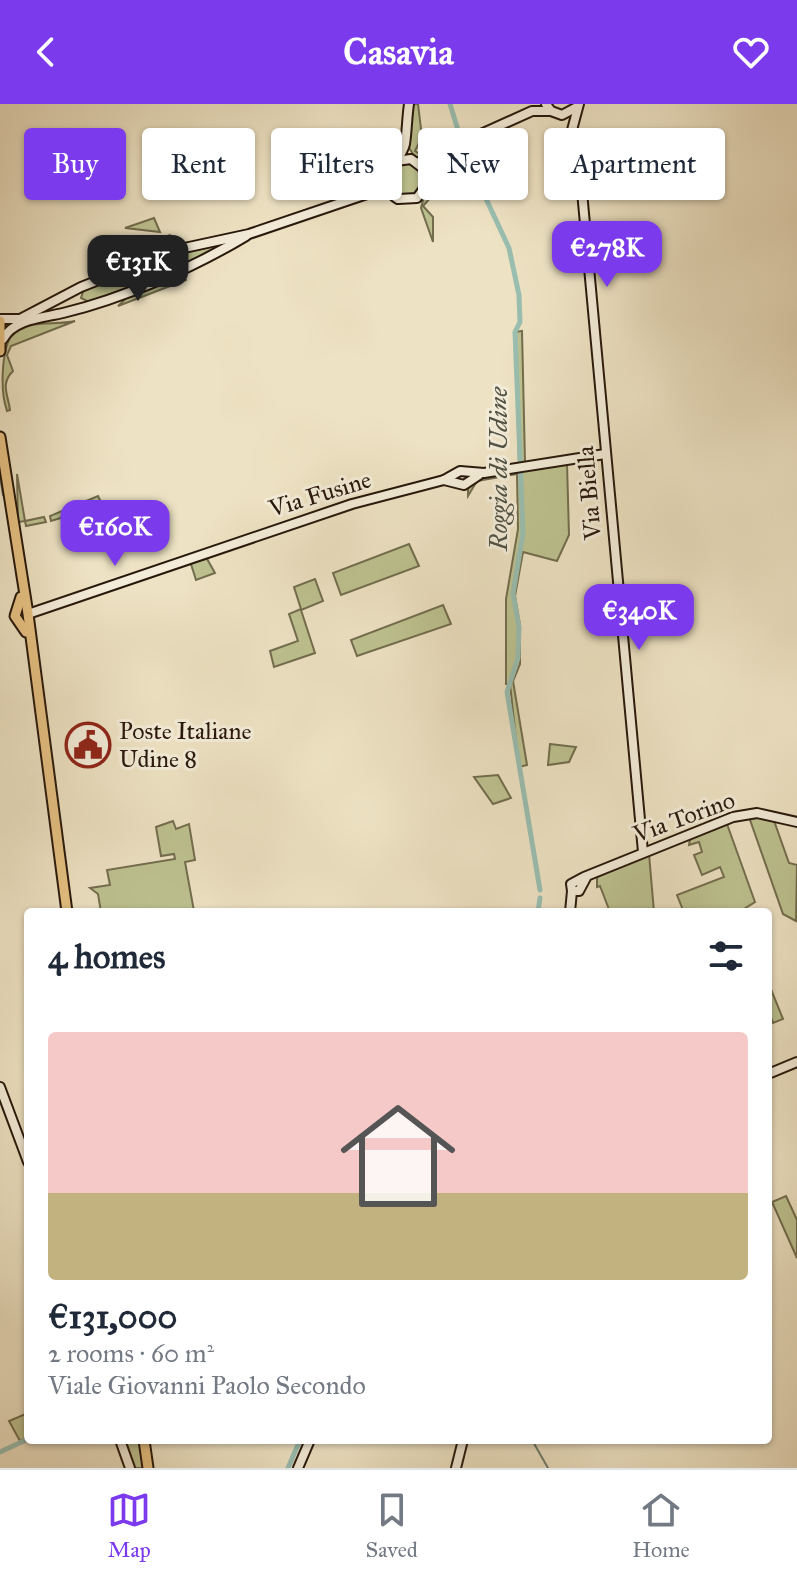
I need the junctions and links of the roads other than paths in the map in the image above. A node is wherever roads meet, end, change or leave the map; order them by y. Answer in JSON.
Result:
{"nodes":[{"id":1,"x":409,"y":104,"type":"edge"},
{"id":2,"x":539,"y":104,"type":"edge"},
{"id":3,"x":579,"y":105,"type":"edge"},
{"id":4,"x":551,"y":110,"type":"edge"},
{"id":5,"x":532,"y":111,"type":"junction"},
{"id":6,"x":494,"y":128,"type":"edge"},
{"id":7,"x":570,"y":128,"type":"edge"},
{"id":8,"x":573,"y":128,"type":"edge"},
{"id":9,"x":405,"y":143,"type":"junction"},
{"id":10,"x":402,"y":149,"type":"edge"},
{"id":11,"x":418,"y":160,"type":"edge"},
{"id":12,"x":402,"y":161,"type":"edge"},
{"id":13,"x":415,"y":161,"type":"junction"},
{"id":14,"x":418,"y":164,"type":"edge"},
{"id":15,"x":349,"y":200,"type":"edge"},
{"id":16,"x":583,"y":200,"type":"edge"},
{"id":17,"x":249,"y":234,"type":"junction"},
{"id":18,"x":159,"y":256,"type":"junction"},
{"id":19,"x":169,"y":274,"type":"junction"},
{"id":20,"x":81,"y":287,"type":"junction"},
{"id":21,"x":87,"y":306,"type":"junction"},
{"id":22,"x":0,"y":320,"type":"edge"},
{"id":23,"x":3,"y":339,"type":"junction"},
{"id":24,"x":0,"y":351,"type":"edge"},
{"id":25,"x":0,"y":437,"type":"edge"},
{"id":26,"x":605,"y":454,"type":"junction"},
{"id":27,"x":456,"y":473,"type":"junction"},
{"id":28,"x":467,"y":478,"type":"junction"},
{"id":29,"x":444,"y":480,"type":"junction"},
{"id":30,"x":457,"y":484,"type":"junction"},
{"id":31,"x":24,"y":615,"type":"junction"},
{"id":32,"x":797,"y":822,"type":"edge"},
{"id":33,"x":643,"y":852,"type":"junction"},
{"id":34,"x":570,"y":907,"type":"edge"},
{"id":35,"x":67,"y":908,"type":"edge"},
{"id":36,"x":796,"y":1061,"type":"edge"},
{"id":37,"x":772,"y":1072,"type":"edge"},
{"id":38,"x":0,"y":1087,"type":"edge"},
{"id":39,"x":24,"y":1151,"type":"edge"},
{"id":40,"x":121,"y":1444,"type":"edge"},
{"id":41,"x":145,"y":1444,"type":"edge"},
{"id":42,"x":308,"y":1444,"type":"edge"},
{"id":43,"x":462,"y":1444,"type":"edge"},
{"id":44,"x":130,"y":1468,"type":"edge"},
{"id":45,"x":148,"y":1468,"type":"edge"},
{"id":46,"x":298,"y":1468,"type":"edge"},
{"id":47,"x":456,"y":1468,"type":"edge"}],
"edges":[{"from":1,"to":9,"type":"main road"},
{"from":2,"to":5,"type":"main road"},
{"from":3,"to":4,"type":"main road"},
{"from":3,"to":8,"type":"main road","name":"Via Biella"},
{"from":4,"to":5,"type":"main road"},
{"from":4,"to":7,"type":"main road"},
{"from":5,"to":6,"type":"main road"},
{"from":9,"to":10,"type":"main road"},
{"from":9,"to":13,"type":"main road"},
{"from":11,"to":13,"type":"main road"},
{"from":12,"to":13,"type":"main road"},
{"from":13,"to":14,"type":"main road"},
{"from":15,"to":17,"type":"main road"},
{"from":16,"to":26,"type":"main road","name":"Via Biella"},
{"from":17,"to":18,"type":"main road"},
{"from":17,"to":19,"type":"main road"},
{"from":18,"to":19,"type":"main road"},
{"from":18,"to":20,"type":"main road"},
{"from":19,"to":21,"type":"main road"},
{"from":20,"to":21,"type":"main road"},
{"from":20,"to":22,"type":"main road"},
{"from":21,"to":23,"type":"main road"},
{"from":22,"to":23,"type":"main road"},
{"from":23,"to":24,"type":"main road"},
{"from":25,"to":31,"type":"main road"},
{"from":26,"to":28,"type":"main road"},
{"from":26,"to":33,"type":"main road","name":"Via Biella"},
{"from":27,"to":28,"type":"main road"},
{"from":27,"to":29,"type":"main road","name":"Via Fusine"},
{"from":27,"to":30,"type":"main road"},
{"from":28,"to":30,"type":"main road"},
{"from":29,"to":30,"type":"main road"},
{"from":29,"to":31,"type":"main road","name":"Via Fusine"},
{"from":31,"to":35,"type":"main road"},
{"from":32,"to":33,"type":"main road","name":"Via Torino"},
{"from":33,"to":34,"type":"main road","name":"Via Torino"},
{"from":36,"to":37,"type":"main road"},
{"from":38,"to":39,"type":"main road"},
{"from":40,"to":44,"type":"main road"},
{"from":41,"to":45,"type":"main road"},
{"from":42,"to":46,"type":"main road"},
{"from":43,"to":47,"type":"main road"}]}
